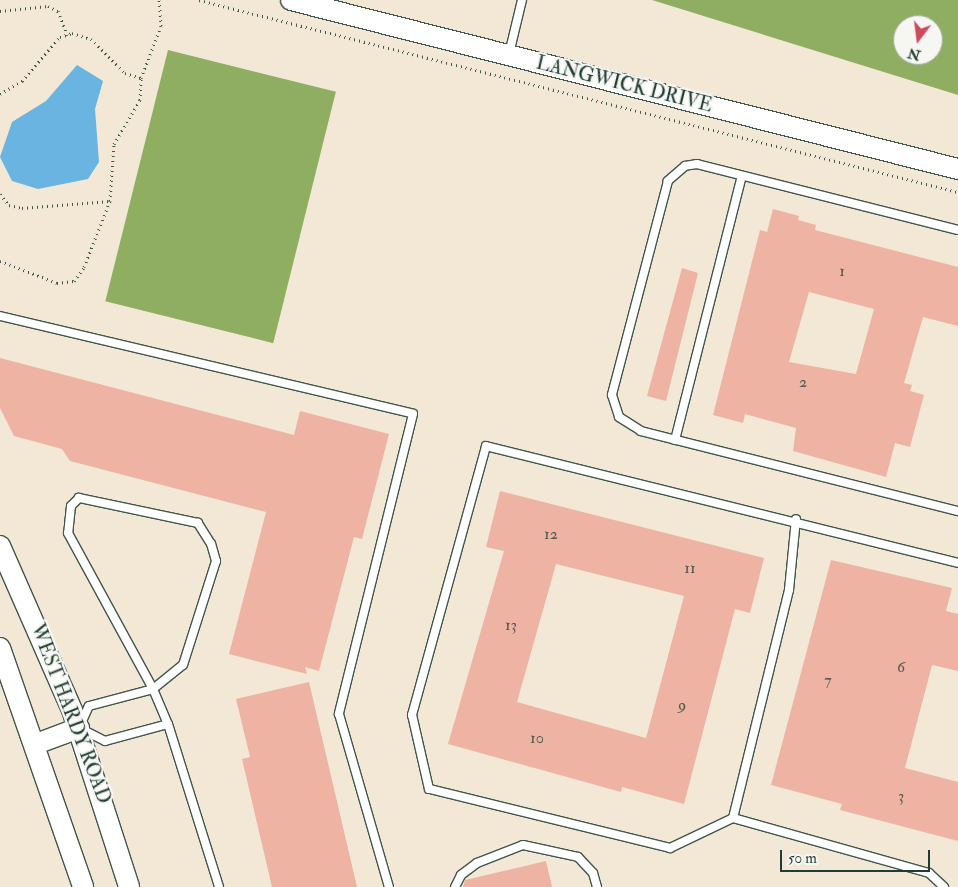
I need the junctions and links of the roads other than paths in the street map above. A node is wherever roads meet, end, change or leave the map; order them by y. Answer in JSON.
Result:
{"nodes":[{"id":1,"x":522,"y":0,"type":"edge"},
{"id":2,"x":300,"y":1,"type":"edge"},
{"id":3,"x":508,"y":56,"type":"junction"},
{"id":4,"x":958,"y":168,"type":"edge"},
{"id":5,"x":742,"y":176,"type":"junction"},
{"id":6,"x":958,"y":230,"type":"edge"},
{"id":7,"x":0,"y":316,"type":"edge"},
{"id":8,"x":675,"y":440,"type":"junction"},
{"id":9,"x":958,"y":511,"type":"edge"},
{"id":10,"x":796,"y":519,"type":"junction"},
{"id":11,"x":0,"y":546,"type":"edge"},
{"id":12,"x":958,"y":563,"type":"edge"},
{"id":13,"x":0,"y":648,"type":"edge"},
{"id":14,"x":153,"y":689,"type":"junction"},
{"id":15,"x":168,"y":724,"type":"junction"},
{"id":16,"x":79,"y":728,"type":"junction"},
{"id":17,"x":36,"y":744,"type":"junction"},
{"id":18,"x":733,"y":818,"type":"junction"},
{"id":19,"x":83,"y":887,"type":"edge"},
{"id":20,"x":129,"y":887,"type":"edge"},
{"id":21,"x":219,"y":887,"type":"edge"},
{"id":22,"x":389,"y":887,"type":"edge"},
{"id":23,"x":455,"y":887,"type":"edge"},
{"id":24,"x":597,"y":887,"type":"edge"},
{"id":25,"x":944,"y":887,"type":"edge"}],
"edges":[{"from":1,"to":3,"type":"lane"},
{"from":2,"to":3,"type":"street","name":"LANGWICK DRIVE"},
{"from":3,"to":4,"type":"street","name":"LANGWICK DRIVE"},
{"from":5,"to":6,"type":"lane"},
{"from":5,"to":8,"type":"lane"},
{"from":5,"to":8,"type":"lane"},
{"from":7,"to":22,"type":"lane"},
{"from":8,"to":9,"type":"lane"},
{"from":10,"to":12,"type":"lane"},
{"from":10,"to":18,"type":"lane"},
{"from":10,"to":18,"type":"lane"},
{"from":11,"to":16,"type":"street","name":"WEST HARDY ROAD"},
{"from":13,"to":17,"type":"street"},
{"from":14,"to":14,"type":"lane"},
{"from":14,"to":15,"type":"lane"},
{"from":14,"to":16,"type":"lane"},
{"from":15,"to":16,"type":"lane"},
{"from":15,"to":21,"type":"lane"},
{"from":16,"to":17,"type":"street"},
{"from":16,"to":20,"type":"street","name":"WEST HARDY ROAD"},
{"from":17,"to":19,"type":"street"},
{"from":18,"to":25,"type":"lane"},
{"from":23,"to":24,"type":"lane"}]}
